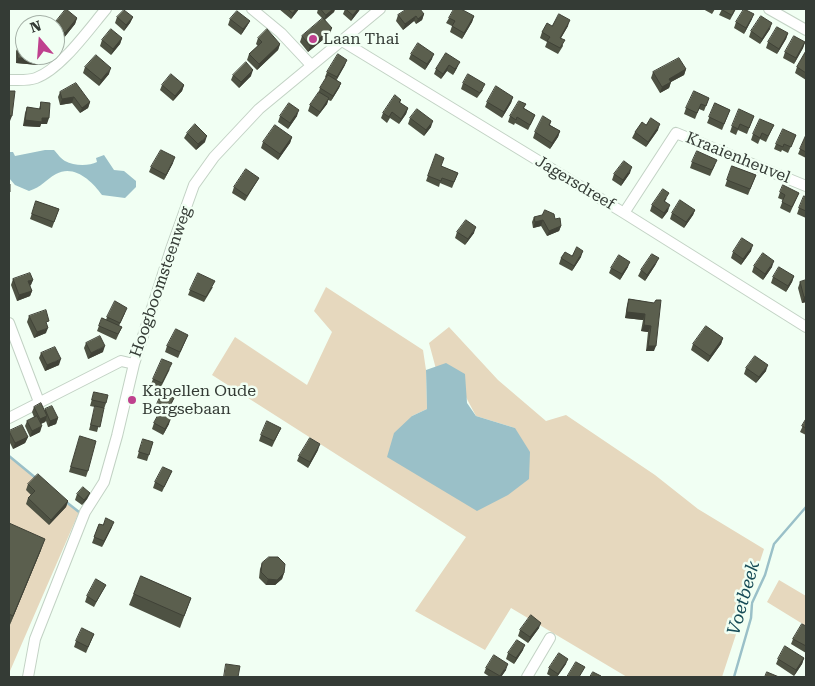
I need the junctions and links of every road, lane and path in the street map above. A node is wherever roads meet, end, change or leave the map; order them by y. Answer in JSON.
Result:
{"nodes":[{"id":1,"x":106,"y":9,"type":"edge"},
{"id":2,"x":252,"y":9,"type":"edge"},
{"id":3,"x":380,"y":9,"type":"edge"},
{"id":4,"x":769,"y":9,"type":"edge"},
{"id":5,"x":806,"y":30,"type":"edge"},
{"id":6,"x":342,"y":41,"type":"junction"},
{"id":7,"x":311,"y":65,"type":"junction"},
{"id":8,"x":9,"y":80,"type":"edge"},
{"id":9,"x":806,"y":186,"type":"edge"},
{"id":10,"x":624,"y":213,"type":"junction"},
{"id":11,"x":9,"y":323,"type":"edge"},
{"id":12,"x":806,"y":327,"type":"edge"},
{"id":13,"x":134,"y":364,"type":"junction"},
{"id":14,"x":39,"y":402,"type":"junction"},
{"id":15,"x":10,"y":415,"type":"edge"},
{"id":16,"x":550,"y":638,"type":"dead end"},
{"id":17,"x":28,"y":677,"type":"edge"},
{"id":18,"x":527,"y":677,"type":"edge"}],
"edges":[{"from":1,"to":8,"type":"street"},
{"from":2,"to":7,"type":"street"},
{"from":3,"to":6,"type":"street","name":"Hoogboomsteenweg"},
{"from":4,"to":5,"type":"street"},
{"from":6,"to":7,"type":"street","name":"Hoogboomsteenweg"},
{"from":6,"to":10,"type":"street","name":"Jagersdreef"},
{"from":7,"to":13,"type":"street","name":"Hoogboomsteenweg"},
{"from":9,"to":10,"type":"street","name":"Kraaienheuvel"},
{"from":10,"to":12,"type":"street","name":"Jagersdreef"},
{"from":11,"to":14,"type":"street"},
{"from":13,"to":14,"type":"street"},
{"from":13,"to":17,"type":"street","name":"Hoogboomsteenweg"},
{"from":14,"to":15,"type":"street"},
{"from":16,"to":18,"type":"street"}]}
